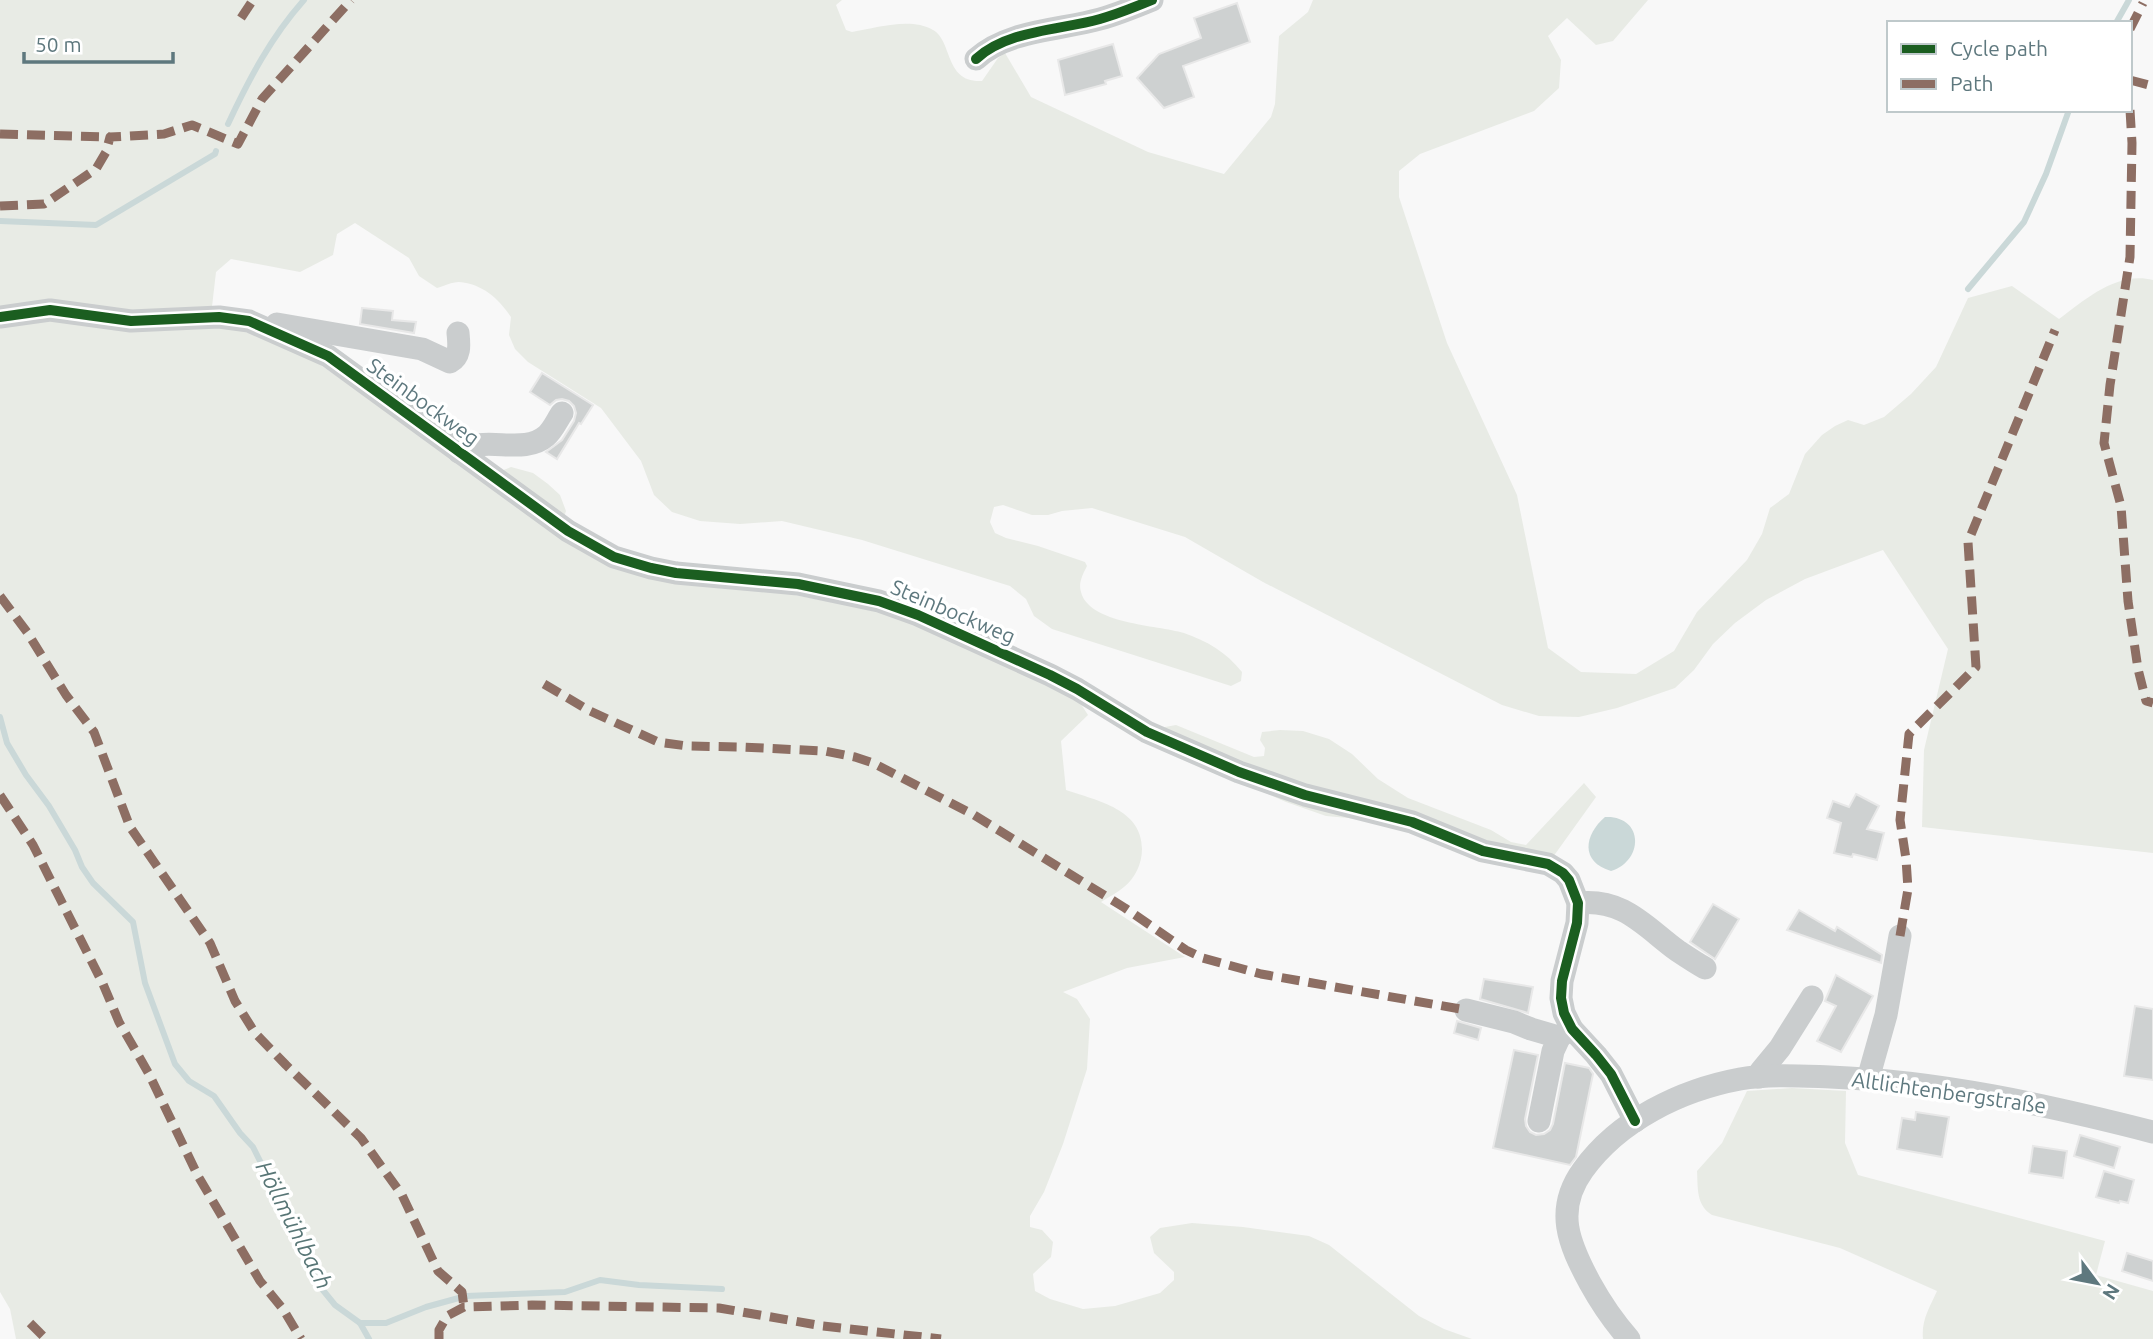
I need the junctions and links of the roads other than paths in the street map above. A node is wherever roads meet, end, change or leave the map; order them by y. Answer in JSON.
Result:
{"nodes":[{"id":1,"x":1152,"y":0,"type":"edge"},
{"id":2,"x":976,"y":58,"type":"dead end"},
{"id":3,"x":0,"y":317,"type":"edge"},
{"id":4,"x":250,"y":321,"type":"junction"},
{"id":5,"x":458,"y":333,"type":"dead end"},
{"id":6,"x":562,"y":412,"type":"dead end"},
{"id":7,"x":459,"y":452,"type":"junction"},
{"id":8,"x":1560,"y":852,"type":"dead end"},
{"id":9,"x":1569,"y":880,"type":"junction"},
{"id":10,"x":1578,"y":903,"type":"junction"},
{"id":11,"x":1900,"y":936,"type":"dead end"},
{"id":12,"x":1706,"y":968,"type":"dead end"},
{"id":13,"x":1812,"y":998,"type":"dead end"},
{"id":14,"x":1466,"y":1010,"type":"dead end"},
{"id":15,"x":1566,"y":1032,"type":"junction"},
{"id":16,"x":1759,"y":1077,"type":"junction"},
{"id":17,"x":1868,"y":1079,"type":"junction"},
{"id":18,"x":1539,"y":1121,"type":"dead end"},
{"id":19,"x":1635,"y":1121,"type":"junction"},
{"id":20,"x":2153,"y":1132,"type":"edge"},
{"id":21,"x":1629,"y":1339,"type":"edge"}],
"edges":[{"from":1,"to":2,"type":"street"},
{"from":3,"to":4,"type":"street","name":"Steinbockweg"},
{"from":4,"to":5,"type":"street"},
{"from":4,"to":7,"type":"street","name":"Steinbockweg"},
{"from":6,"to":7,"type":"street"},
{"from":7,"to":9,"type":"street","name":"Steinbockweg"},
{"from":8,"to":9,"type":"street"},
{"from":9,"to":10,"type":"street"},
{"from":10,"to":12,"type":"street"},
{"from":10,"to":15,"type":"street"},
{"from":11,"to":17,"type":"street"},
{"from":13,"to":16,"type":"street"},
{"from":14,"to":15,"type":"street"},
{"from":15,"to":18,"type":"street"},
{"from":15,"to":19,"type":"street"},
{"from":16,"to":17,"type":"street","name":"Altlichtenbergstraße"},
{"from":16,"to":19,"type":"street","name":"Altlichtenbergstraße"},
{"from":17,"to":20,"type":"street","name":"Altlichtenbergstraße"},
{"from":19,"to":21,"type":"street","name":"Altlichtenbergstraße"}]}
